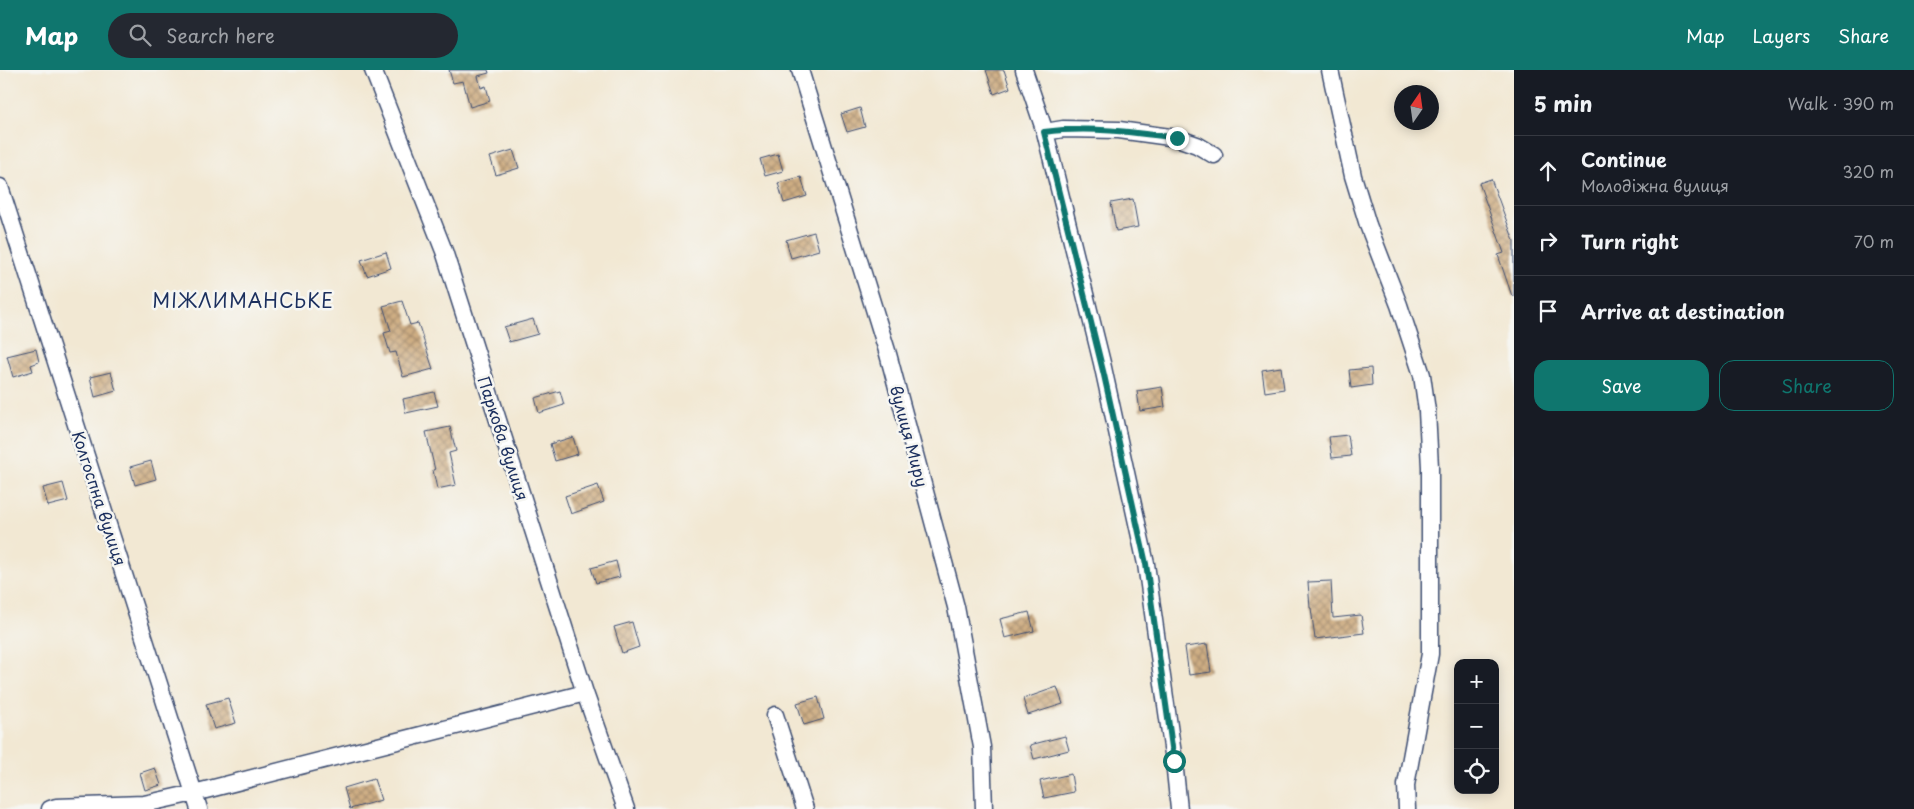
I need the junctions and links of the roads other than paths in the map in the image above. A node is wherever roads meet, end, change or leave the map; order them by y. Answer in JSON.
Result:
{"nodes":[{"id":1,"x":374,"y":70,"type":"edge"},
{"id":2,"x":800,"y":70,"type":"edge"},
{"id":3,"x":1024,"y":70,"type":"edge"},
{"id":4,"x":1330,"y":70,"type":"edge"},
{"id":5,"x":1044,"y":132,"type":"junction"},
{"id":6,"x":1214,"y":155,"type":"dead end"},
{"id":7,"x":0,"y":187,"type":"edge"},
{"id":8,"x":585,"y":693,"type":"junction"},
{"id":9,"x":775,"y":715,"type":"dead end"},
{"id":10,"x":194,"y":793,"type":"junction"},
{"id":11,"x":50,"y":809,"type":"edge"},
{"id":12,"x":200,"y":809,"type":"edge"},
{"id":13,"x":626,"y":809,"type":"edge"},
{"id":14,"x":804,"y":809,"type":"edge"},
{"id":15,"x":984,"y":809,"type":"edge"},
{"id":16,"x":1179,"y":809,"type":"edge"},
{"id":17,"x":1406,"y":809,"type":"edge"}],
"edges":[{"from":1,"to":8,"type":"street","name":"Паркова вулиця"},
{"from":2,"to":15,"type":"street","name":"вулиця Миру"},
{"from":3,"to":5,"type":"street"},
{"from":4,"to":17,"type":"street"},
{"from":5,"to":6,"type":"street"},
{"from":5,"to":16,"type":"street"},
{"from":7,"to":10,"type":"street","name":"Колгоспна вулиця"},
{"from":8,"to":10,"type":"street"},
{"from":8,"to":13,"type":"street","name":"Паркова вулиця"},
{"from":9,"to":14,"type":"street"},
{"from":10,"to":11,"type":"street"},
{"from":10,"to":12,"type":"street","name":"Колгоспна вулиця"}]}
